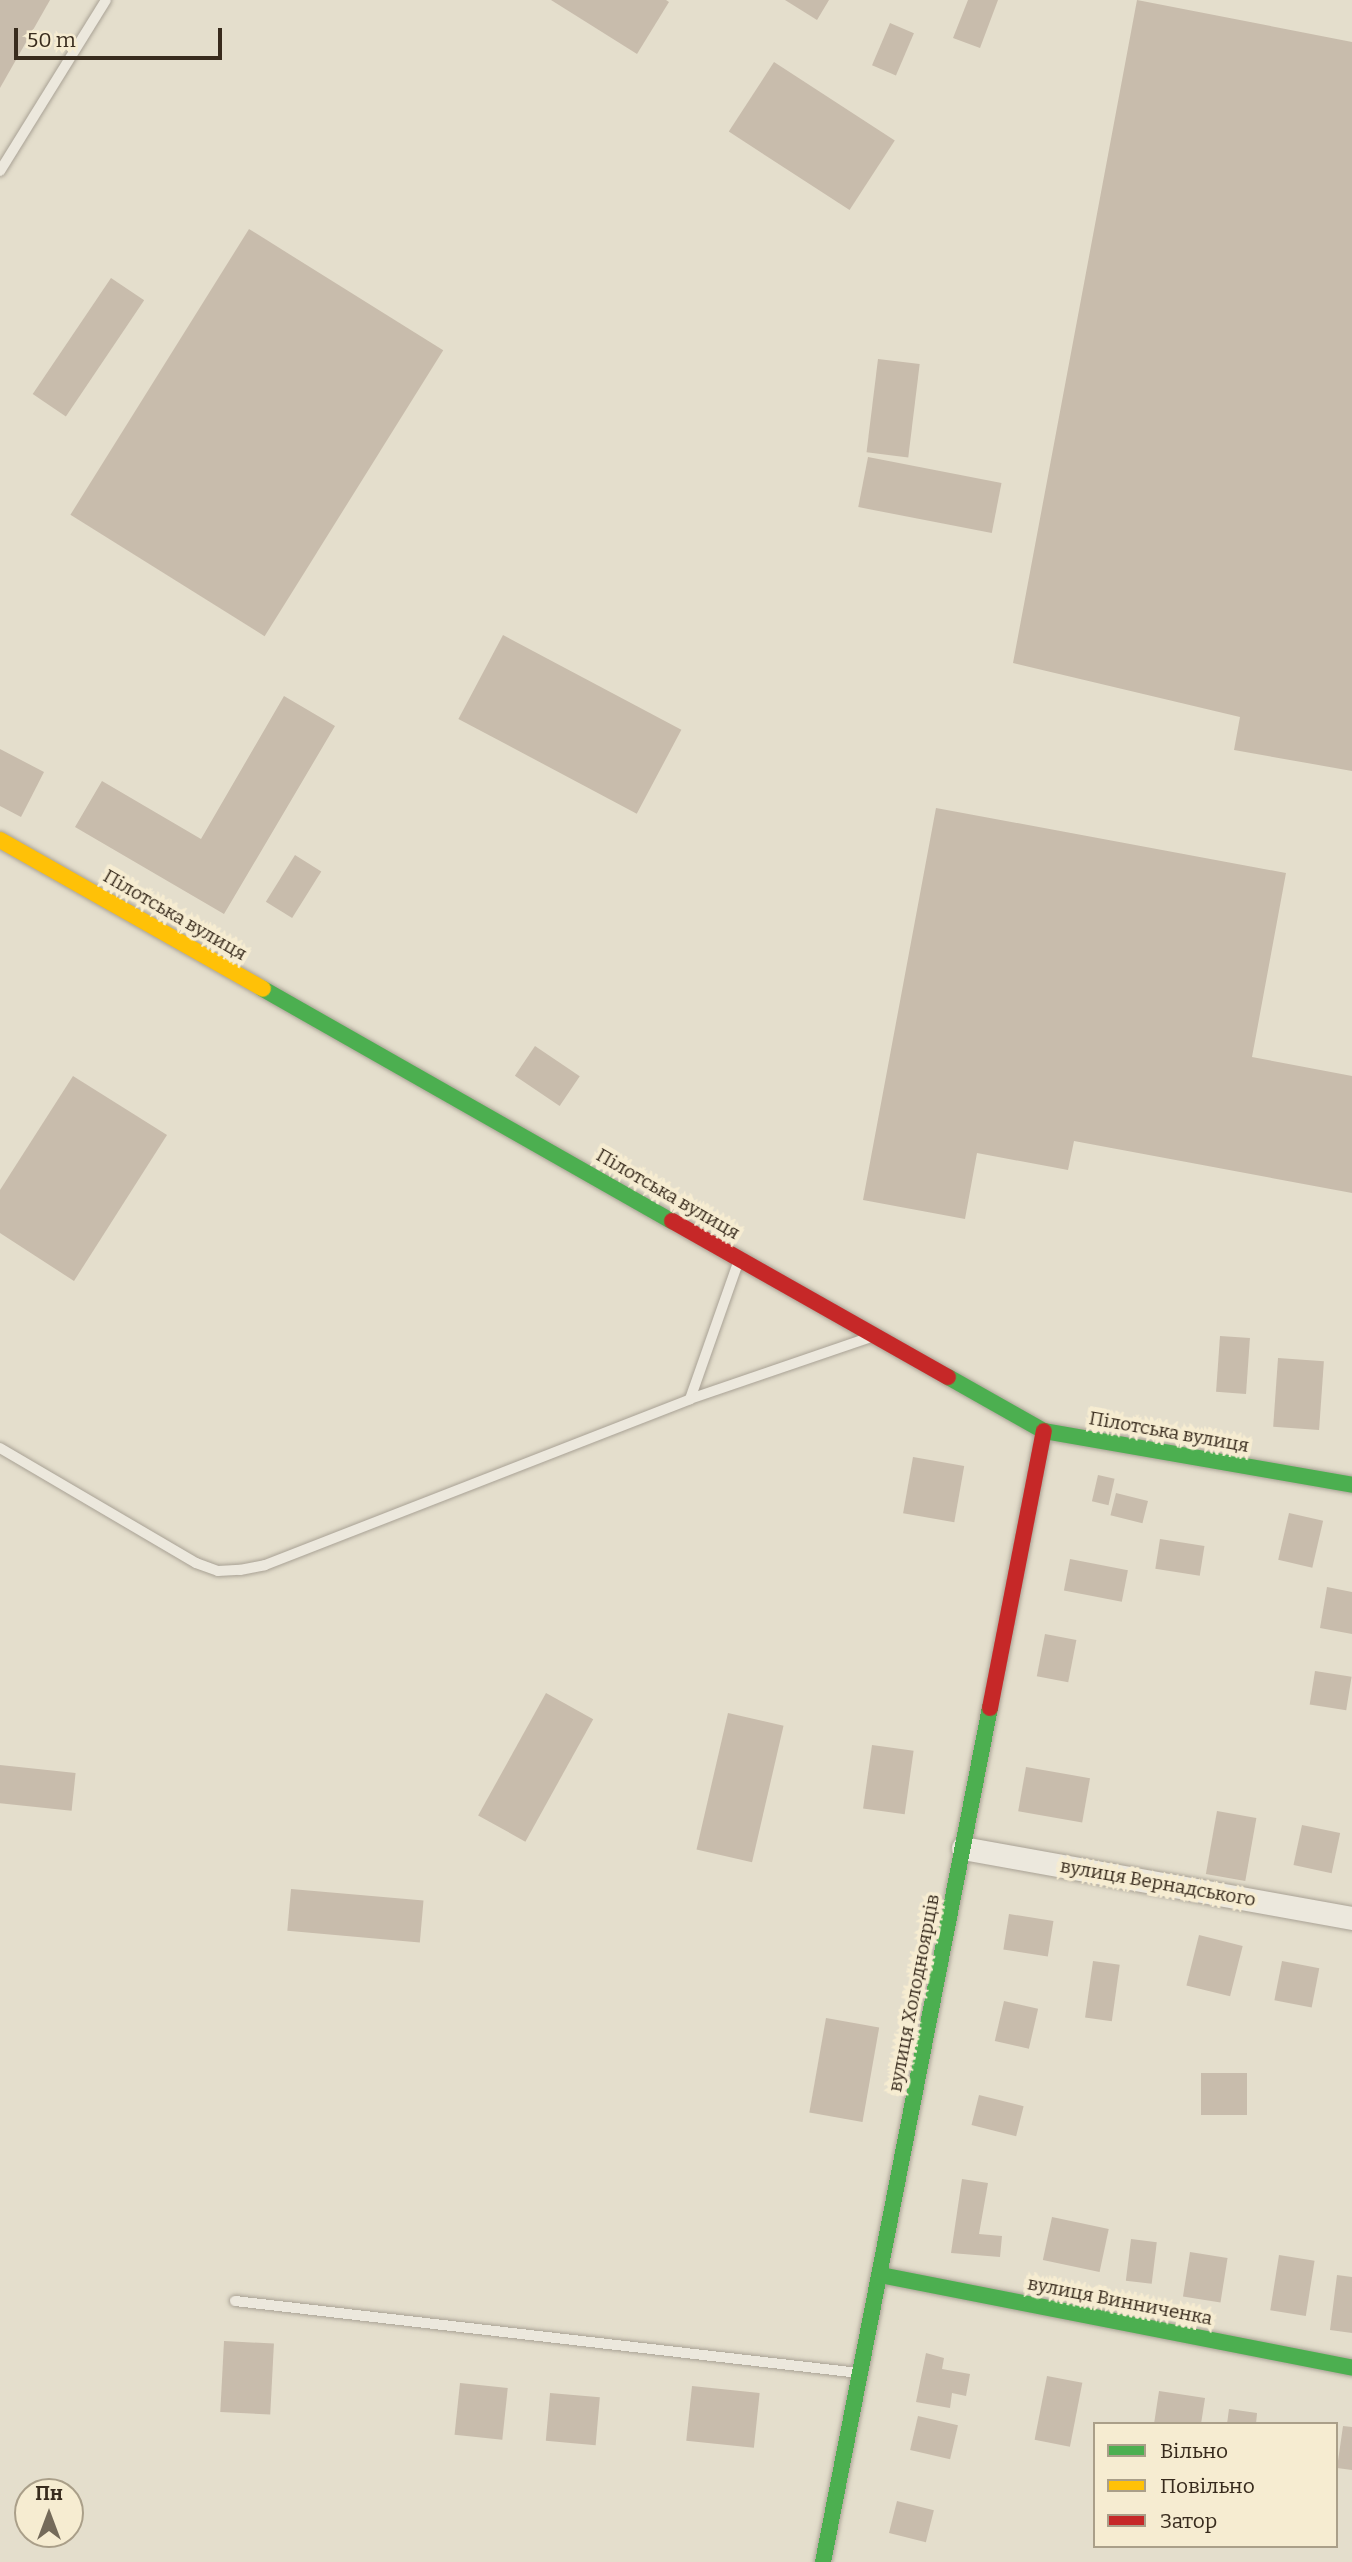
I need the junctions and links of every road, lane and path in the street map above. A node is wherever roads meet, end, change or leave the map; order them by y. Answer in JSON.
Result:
{"nodes":[{"id":1,"x":106,"y":0,"type":"edge"},
{"id":2,"x":0,"y":171,"type":"edge"},
{"id":3,"x":0,"y":840,"type":"edge"},
{"id":4,"x":739,"y":1259,"type":"junction"},
{"id":5,"x":874,"y":1336,"type":"junction"},
{"id":6,"x":690,"y":1399,"type":"junction"},
{"id":7,"x":1044,"y":1431,"type":"junction"},
{"id":8,"x":0,"y":1448,"type":"edge"},
{"id":9,"x":1352,"y":1485,"type":"edge"},
{"id":10,"x":963,"y":1848,"type":"junction"},
{"id":11,"x":1352,"y":1918,"type":"edge"},
{"id":12,"x":880,"y":2275,"type":"junction"},
{"id":13,"x":236,"y":2301,"type":"dead end"},
{"id":14,"x":1352,"y":2368,"type":"edge"},
{"id":15,"x":861,"y":2373,"type":"junction"},
{"id":16,"x":823,"y":2562,"type":"edge"}],
"edges":[{"from":1,"to":2,"type":"lane"},
{"from":3,"to":4,"type":"street","name":"Пілотська вулиця"},
{"from":4,"to":5,"type":"street","name":"Пілотська вулиця"},
{"from":4,"to":6,"type":"lane"},
{"from":5,"to":6,"type":"lane"},
{"from":5,"to":7,"type":"street","name":"Пілотська вулиця"},
{"from":6,"to":8,"type":"lane"},
{"from":7,"to":9,"type":"street","name":"Пілотська вулиця"},
{"from":7,"to":10,"type":"street","name":"вулиця Холодноярців"},
{"from":10,"to":11,"type":"street","name":"вулиця Вернадського"},
{"from":10,"to":12,"type":"street","name":"вулиця Холодноярців"},
{"from":12,"to":14,"type":"street","name":"вулиця Винниченка"},
{"from":12,"to":15,"type":"street","name":"вулиця Холодноярців"},
{"from":13,"to":15,"type":"lane"},
{"from":15,"to":16,"type":"street","name":"вулиця Холодноярців"}]}
